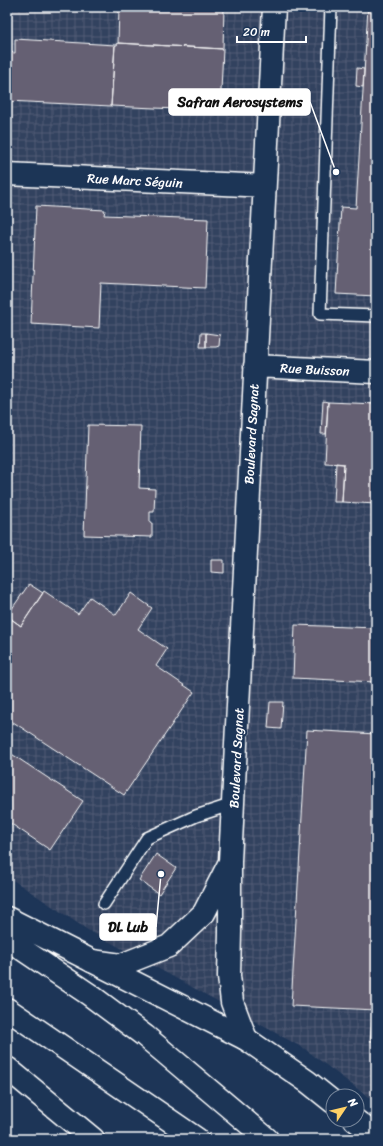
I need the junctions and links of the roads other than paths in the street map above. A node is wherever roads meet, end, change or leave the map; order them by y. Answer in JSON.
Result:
{"nodes":[{"id":1,"x":274,"y":7,"type":"edge"},
{"id":2,"x":331,"y":7,"type":"edge"},
{"id":3,"x":7,"y":174,"type":"edge"},
{"id":4,"x":264,"y":186,"type":"junction"},
{"id":5,"x":376,"y":316,"type":"edge"},
{"id":6,"x":255,"y":366,"type":"junction"},
{"id":7,"x":376,"y":372,"type":"edge"},
{"id":8,"x":233,"y":804,"type":"junction"},
{"id":9,"x":230,"y":861,"type":"junction"},
{"id":10,"x":104,"y":904,"type":"dead end"},
{"id":11,"x":7,"y":918,"type":"edge"},
{"id":12,"x":7,"y":939,"type":"edge"},
{"id":13,"x":90,"y":960,"type":"junction"},
{"id":14,"x":7,"y":1009,"type":"edge"},
{"id":15,"x":246,"y":1039,"type":"junction"},
{"id":16,"x":7,"y":1068,"type":"edge"},
{"id":17,"x":325,"y":1096,"type":"edge"},
{"id":18,"x":365,"y":1128,"type":"edge"},
{"id":19,"x":376,"y":1136,"type":"edge"},
{"id":20,"x":93,"y":1139,"type":"edge"},
{"id":21,"x":198,"y":1139,"type":"edge"},
{"id":22,"x":267,"y":1139,"type":"edge"}],
"edges":[{"from":1,"to":4,"type":"street","name":"Boulevard Sagnat"},
{"from":2,"to":5,"type":"lane"},
{"from":3,"to":4,"type":"street","name":"Rue Marc Séguin"},
{"from":4,"to":6,"type":"street","name":"Boulevard Sagnat"},
{"from":6,"to":7,"type":"street","name":"Rue Buisson"},
{"from":6,"to":8,"type":"street","name":"Boulevard Sagnat"},
{"from":8,"to":9,"type":"street","name":"Boulevard Sagnat"},
{"from":8,"to":10,"type":"lane"},
{"from":9,"to":13,"type":"street"},
{"from":9,"to":15,"type":"street","name":"Boulevard Sagnat"},
{"from":11,"to":13,"type":"street"},
{"from":12,"to":22,"type":"street"},
{"from":13,"to":15,"type":"street"},
{"from":14,"to":21,"type":"street"},
{"from":15,"to":17,"type":"street"},
{"from":16,"to":20,"type":"street"},
{"from":18,"to":19,"type":"street"}]}
